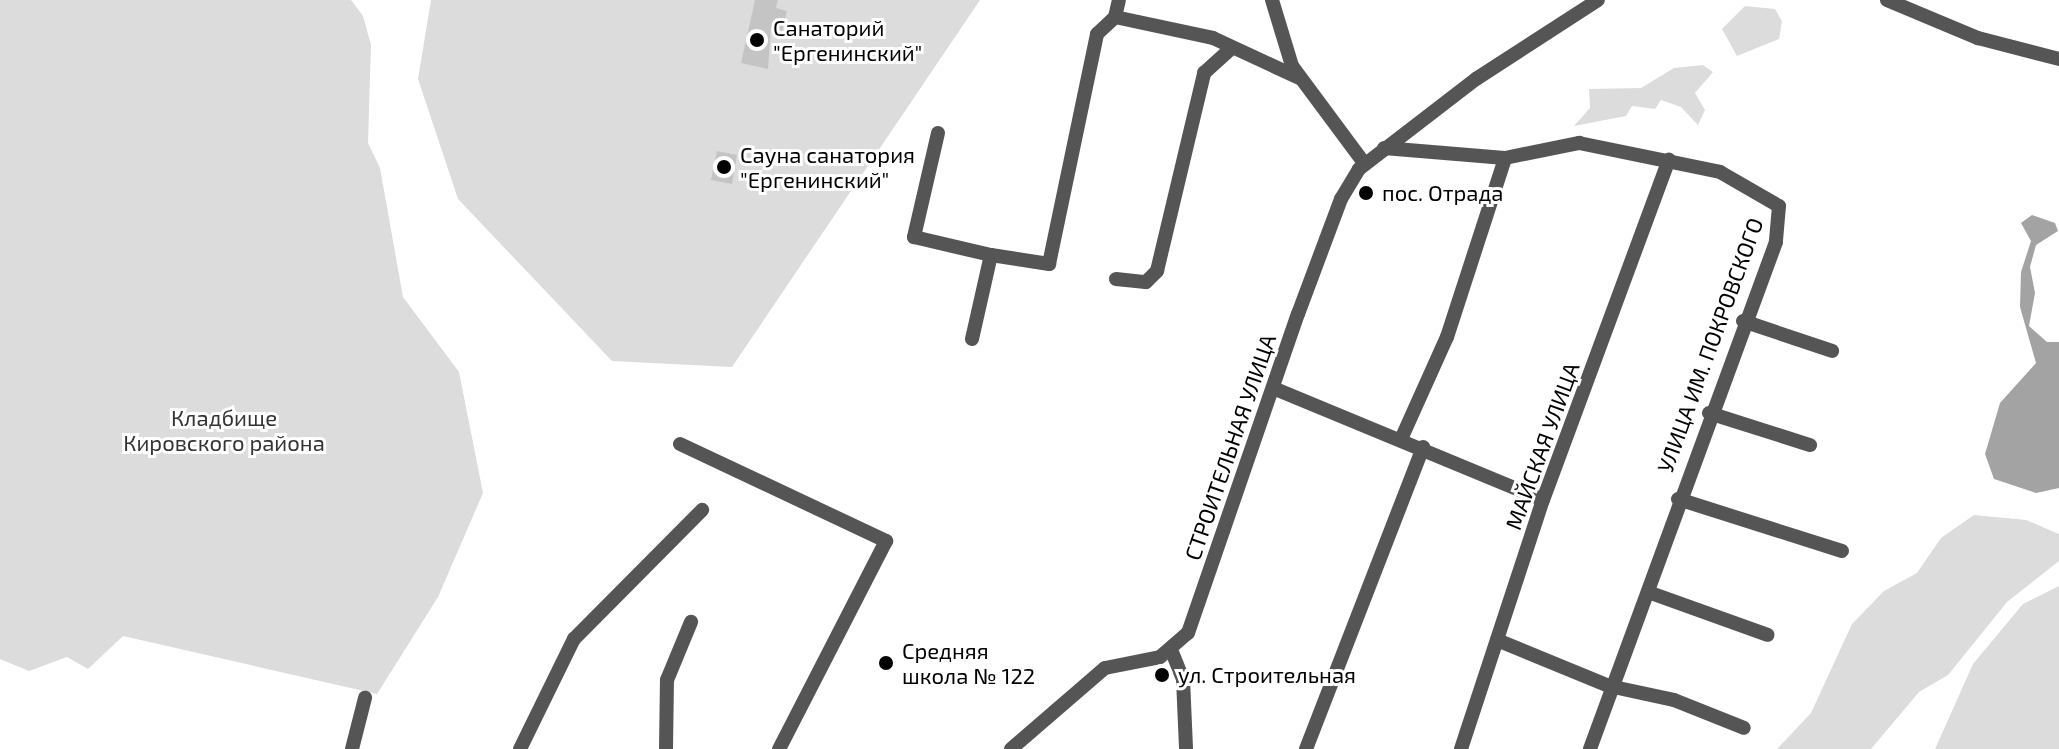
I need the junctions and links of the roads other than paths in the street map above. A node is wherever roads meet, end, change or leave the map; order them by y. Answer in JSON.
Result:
{"nodes":[{"id":1,"x":1119,"y":0,"type":"edge"},
{"id":2,"x":1272,"y":0,"type":"edge"},
{"id":3,"x":1598,"y":0,"type":"edge"},
{"id":4,"x":1887,"y":0,"type":"edge"},
{"id":5,"x":1115,"y":17,"type":"junction"},
{"id":6,"x":1232,"y":48,"type":"junction"},
{"id":7,"x":2059,"y":59,"type":"edge"},
{"id":8,"x":1299,"y":78,"type":"junction"},
{"id":9,"x":938,"y":133,"type":"dead end"},
{"id":10,"x":1384,"y":148,"type":"junction"},
{"id":11,"x":1505,"y":158,"type":"junction"},
{"id":12,"x":1669,"y":160,"type":"junction"},
{"id":13,"x":1364,"y":163,"type":"junction"},
{"id":14,"x":991,"y":255,"type":"junction"},
{"id":15,"x":1116,"y":279,"type":"dead end"},
{"id":16,"x":1743,"y":321,"type":"junction"},
{"id":17,"x":972,"y":339,"type":"dead end"},
{"id":18,"x":1832,"y":351,"type":"dead end"},
{"id":19,"x":1273,"y":388,"type":"junction"},
{"id":20,"x":1709,"y":413,"type":"junction"},
{"id":21,"x":1402,"y":437,"type":"junction"},
{"id":22,"x":680,"y":444,"type":"dead end"},
{"id":23,"x":1810,"y":445,"type":"dead end"},
{"id":24,"x":1423,"y":447,"type":"junction"},
{"id":25,"x":1678,"y":499,"type":"junction"},
{"id":26,"x":1543,"y":500,"type":"junction"},
{"id":27,"x":702,"y":510,"type":"dead end"},
{"id":28,"x":1842,"y":551,"type":"dead end"},
{"id":29,"x":1648,"y":592,"type":"junction"},
{"id":30,"x":691,"y":622,"type":"dead end"},
{"id":31,"x":1768,"y":635,"type":"dead end"},
{"id":32,"x":1497,"y":640,"type":"junction"},
{"id":33,"x":1172,"y":652,"type":"junction"},
{"id":34,"x":1609,"y":686,"type":"junction"},
{"id":35,"x":365,"y":698,"type":"dead end"},
{"id":36,"x":1744,"y":728,"type":"dead end"},
{"id":37,"x":352,"y":749,"type":"edge"},
{"id":38,"x":520,"y":749,"type":"edge"},
{"id":39,"x":666,"y":749,"type":"edge"},
{"id":40,"x":779,"y":749,"type":"edge"},
{"id":41,"x":1011,"y":749,"type":"edge"},
{"id":42,"x":1186,"y":749,"type":"edge"},
{"id":43,"x":1306,"y":749,"type":"edge"},
{"id":44,"x":1461,"y":749,"type":"edge"},
{"id":45,"x":1590,"y":749,"type":"edge"}],
"edges":[{"from":1,"to":5,"type":"street"},
{"from":2,"to":8,"type":"street"},
{"from":3,"to":10,"type":"street","name":"СТРОИТЕЛЬНАЯ УЛИЦА"},
{"from":4,"to":7,"type":"street"},
{"from":5,"to":6,"type":"street"},
{"from":5,"to":14,"type":"street"},
{"from":6,"to":8,"type":"street"},
{"from":6,"to":15,"type":"street"},
{"from":8,"to":13,"type":"street"},
{"from":9,"to":14,"type":"street"},
{"from":10,"to":11,"type":"street","name":"УЛИЦА ИМ. ПОКРОВСКОГО"},
{"from":10,"to":13,"type":"street","name":"СТРОИТЕЛЬНАЯ УЛИЦА"},
{"from":11,"to":12,"type":"street","name":"УЛИЦА ИМ. ПОКРОВСКОГО"},
{"from":11,"to":21,"type":"street"},
{"from":12,"to":16,"type":"street","name":"УЛИЦА ИМ. ПОКРОВСКОГО"},
{"from":12,"to":26,"type":"street","name":"МАЙСКАЯ УЛИЦА"},
{"from":13,"to":19,"type":"street","name":"СТРОИТЕЛЬНАЯ УЛИЦА"},
{"from":14,"to":17,"type":"street"},
{"from":16,"to":18,"type":"street"},
{"from":16,"to":20,"type":"street","name":"УЛИЦА ИМ. ПОКРОВСКОГО"},
{"from":19,"to":21,"type":"street"},
{"from":19,"to":33,"type":"street","name":"СТРОИТЕЛЬНАЯ УЛИЦА"},
{"from":20,"to":23,"type":"street"},
{"from":20,"to":25,"type":"street","name":"УЛИЦА ИМ. ПОКРОВСКОГО"},
{"from":21,"to":24,"type":"street"},
{"from":22,"to":40,"type":"street"},
{"from":24,"to":26,"type":"street"},
{"from":24,"to":43,"type":"street"},
{"from":25,"to":28,"type":"street"},
{"from":25,"to":29,"type":"street","name":"УЛИЦА ИМ. ПОКРОВСКОГО"},
{"from":26,"to":32,"type":"street","name":"МАЙСКАЯ УЛИЦА"},
{"from":27,"to":38,"type":"street"},
{"from":29,"to":31,"type":"street"},
{"from":29,"to":34,"type":"street","name":"УЛИЦА ИМ. ПОКРОВСКОГО"},
{"from":30,"to":39,"type":"street"},
{"from":32,"to":34,"type":"street"},
{"from":32,"to":44,"type":"street","name":"МАЙСКАЯ УЛИЦА"},
{"from":33,"to":41,"type":"street"},
{"from":33,"to":42,"type":"street"},
{"from":34,"to":36,"type":"street"},
{"from":34,"to":45,"type":"street","name":"УЛИЦА ИМ. ПОКРОВСКОГО"},
{"from":35,"to":37,"type":"street"}]}
